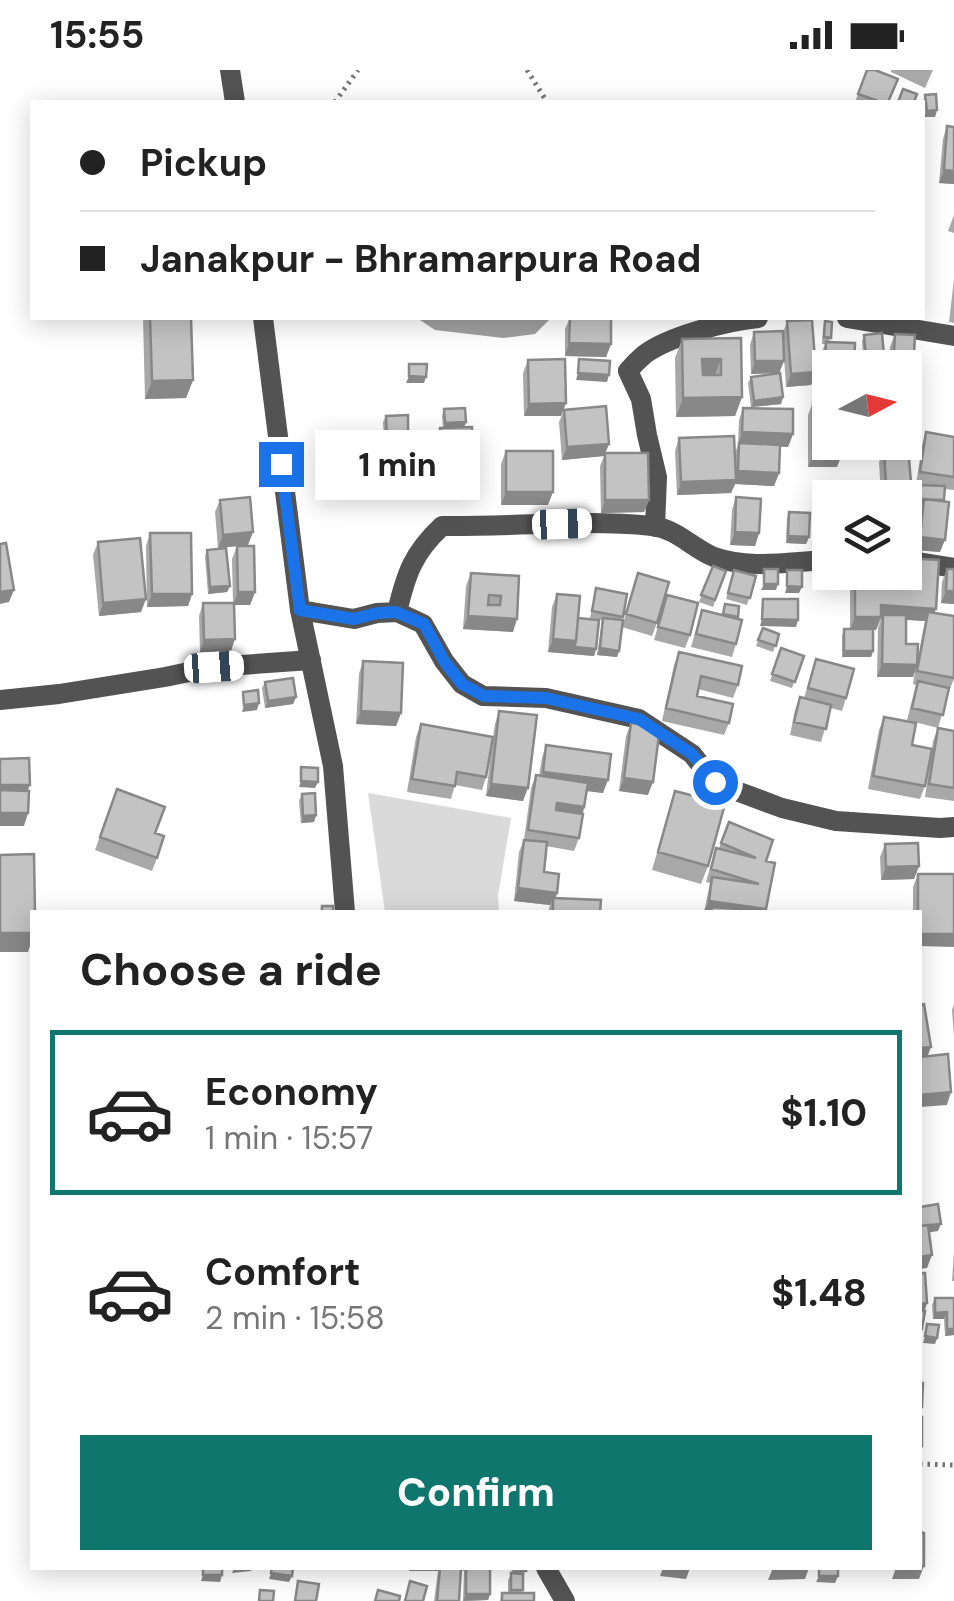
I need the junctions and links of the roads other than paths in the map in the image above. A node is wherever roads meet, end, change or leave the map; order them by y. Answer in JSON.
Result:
{"nodes":[{"id":1,"x":230,"y":70,"type":"edge"},
{"id":2,"x":234,"y":100,"type":"edge"},
{"id":3,"x":263,"y":320,"type":"edge"},
{"id":4,"x":734,"y":320,"type":"edge"},
{"id":5,"x":866,"y":320,"type":"edge"},
{"id":6,"x":954,"y":336,"type":"edge"},
{"id":7,"x":655,"y":527,"type":"junction"},
{"id":8,"x":812,"y":561,"type":"edge"},
{"id":9,"x":922,"y":563,"type":"edge"},
{"id":10,"x":954,"y":568,"type":"edge"},
{"id":11,"x":300,"y":610,"type":"junction"},
{"id":12,"x":396,"y":612,"type":"junction"},
{"id":13,"x":311,"y":660,"type":"junction"},
{"id":14,"x":0,"y":700,"type":"edge"},
{"id":15,"x":954,"y":827,"type":"edge"},
{"id":16,"x":345,"y":910,"type":"edge"},
{"id":17,"x":547,"y":1570,"type":"edge"},
{"id":18,"x":564,"y":1601,"type":"edge"}],
"edges":[{"from":1,"to":2,"type":"street"},
{"from":3,"to":11,"type":"street"},
{"from":4,"to":7,"type":"street"},
{"from":5,"to":6,"type":"street"},
{"from":7,"to":8,"type":"street"},
{"from":7,"to":12,"type":"street"},
{"from":9,"to":10,"type":"street"},
{"from":11,"to":12,"type":"street"},
{"from":11,"to":13,"type":"street"},
{"from":12,"to":15,"type":"street"},
{"from":13,"to":14,"type":"street"},
{"from":13,"to":16,"type":"street"},
{"from":17,"to":18,"type":"street"}]}
